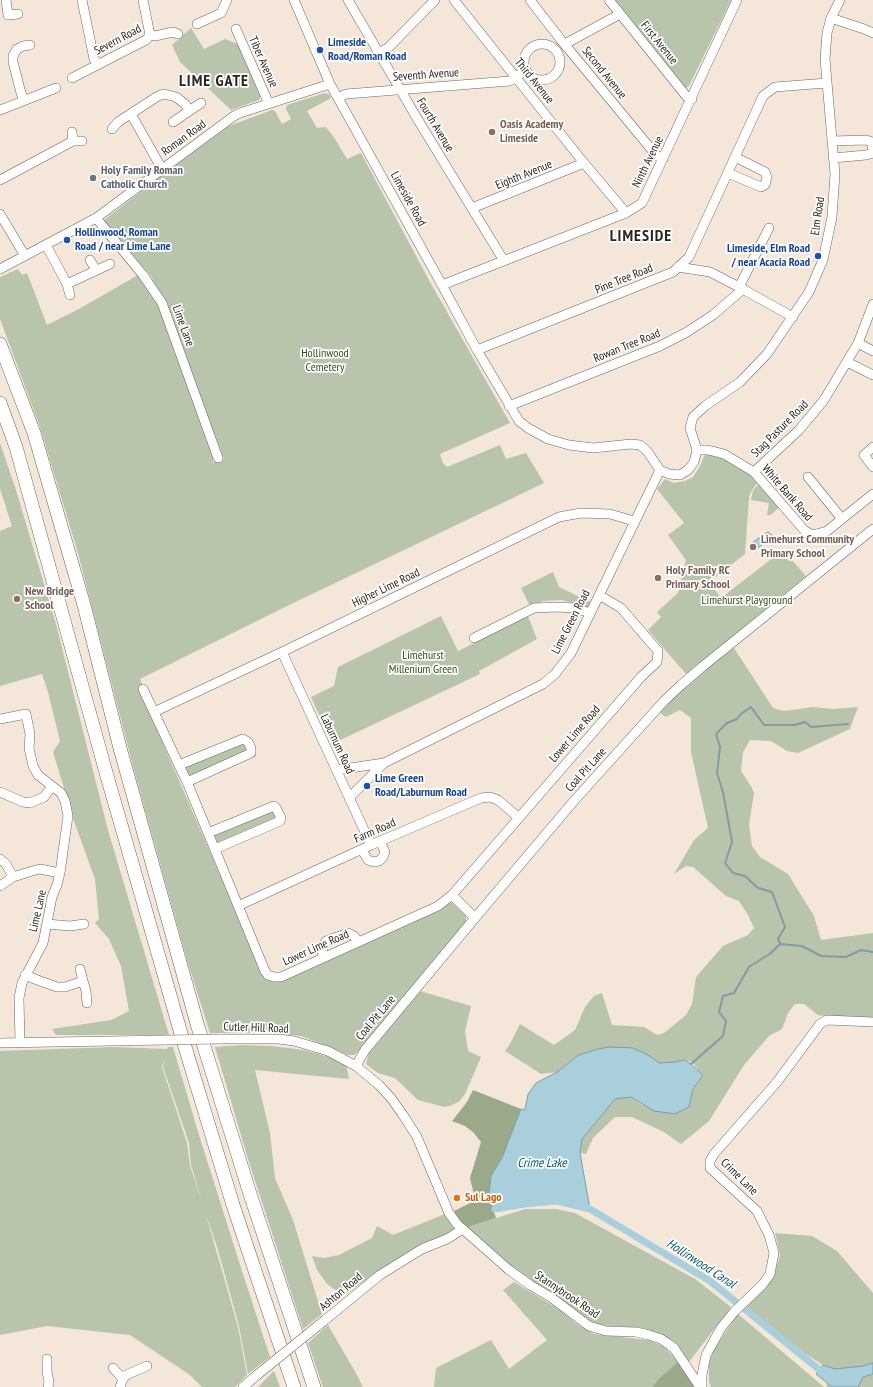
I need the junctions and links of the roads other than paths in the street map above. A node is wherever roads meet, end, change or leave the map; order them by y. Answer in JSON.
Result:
{"nodes":[{"id":1,"x":6,"y":0,"type":"edge"},
{"id":2,"x":82,"y":0,"type":"edge"},
{"id":3,"x":142,"y":0,"type":"edge"},
{"id":4,"x":227,"y":0,"type":"edge"},
{"id":5,"x":294,"y":0,"type":"edge"},
{"id":6,"x":348,"y":0,"type":"edge"},
{"id":7,"x":435,"y":0,"type":"edge"},
{"id":8,"x":454,"y":0,"type":"edge"},
{"id":9,"x":530,"y":0,"type":"edge"},
{"id":10,"x":609,"y":0,"type":"edge"},
{"id":11,"x":737,"y":0,"type":"edge"},
{"id":12,"x":840,"y":0,"type":"edge"},
{"id":13,"x":18,"y":14,"type":"dead end"},
{"id":14,"x":620,"y":14,"type":"junction"},
{"id":15,"x":831,"y":18,"type":"junction"},
{"id":16,"x":197,"y":24,"type":"dead end"},
{"id":17,"x":236,"y":29,"type":"dead end"},
{"id":18,"x":873,"y":33,"type":"edge"},
{"id":19,"x":178,"y":34,"type":"dead end"},
{"id":20,"x":150,"y":36,"type":"junction"},
{"id":21,"x":30,"y":45,"type":"dead end"},
{"id":22,"x":565,"y":45,"type":"junction"},
{"id":23,"x":551,"y":46,"type":"junction"},
{"id":24,"x":379,"y":53,"type":"junction"},
{"id":25,"x":560,"y":57,"type":"junction"},
{"id":26,"x":98,"y":64,"type":"junction"},
{"id":27,"x":526,"y":70,"type":"junction"},
{"id":28,"x":515,"y":76,"type":"junction"},
{"id":29,"x":533,"y":77,"type":"junction"},
{"id":30,"x":72,"y":78,"type":"dead end"},
{"id":31,"x":827,"y":83,"type":"junction"},
{"id":32,"x":330,"y":84,"type":"junction"},
{"id":33,"x":523,"y":86,"type":"junction"},
{"id":34,"x":56,"y":88,"type":"dead end"},
{"id":35,"x":400,"y":89,"type":"junction"},
{"id":36,"x":338,"y":98,"type":"junction"},
{"id":37,"x":692,"y":99,"type":"junction"},
{"id":38,"x":24,"y":100,"type":"junction"},
{"id":39,"x":201,"y":103,"type":"dead end"},
{"id":40,"x":269,"y":104,"type":"junction"},
{"id":41,"x":0,"y":110,"type":"edge"},
{"id":42,"x":189,"y":110,"type":"junction"},
{"id":43,"x":131,"y":114,"type":"junction"},
{"id":44,"x":173,"y":122,"type":"dead end"},
{"id":45,"x":112,"y":129,"type":"dead end"},
{"id":46,"x":76,"y":138,"type":"dead end"},
{"id":47,"x":832,"y":141,"type":"junction"},
{"id":48,"x":735,"y":157,"type":"junction"},
{"id":49,"x":833,"y":158,"type":"junction"},
{"id":50,"x":663,"y":159,"type":"junction"},
{"id":51,"x":584,"y":163,"type":"junction"},
{"id":52,"x":162,"y":169,"type":"junction"},
{"id":53,"x":728,"y":173,"type":"junction"},
{"id":54,"x":0,"y":180,"type":"edge"},
{"id":55,"x":472,"y":208,"type":"junction"},
{"id":56,"x":626,"y":212,"type":"junction"},
{"id":57,"x":0,"y":214,"type":"edge"},
{"id":58,"x":96,"y":218,"type":"junction"},
{"id":59,"x":769,"y":228,"type":"dead end"},
{"id":60,"x":46,"y":244,"type":"junction"},
{"id":61,"x":25,"y":256,"type":"junction"},
{"id":62,"x":90,"y":260,"type":"dead end"},
{"id":63,"x":504,"y":261,"type":"junction"},
{"id":64,"x":110,"y":264,"type":"dead end"},
{"id":65,"x":678,"y":267,"type":"junction"},
{"id":66,"x":0,"y":269,"type":"edge"},
{"id":67,"x":96,"y":270,"type":"junction"},
{"id":68,"x":67,"y":284,"type":"junction"},
{"id":69,"x":442,"y":285,"type":"junction"},
{"id":70,"x":741,"y":288,"type":"junction"},
{"id":71,"x":70,"y":295,"type":"dead end"},
{"id":72,"x":873,"y":304,"type":"edge"},
{"id":73,"x":792,"y":317,"type":"junction"},
{"id":74,"x":858,"y":343,"type":"junction"},
{"id":75,"x":0,"y":344,"type":"edge"},
{"id":76,"x":477,"y":350,"type":"junction"},
{"id":77,"x":873,"y":351,"type":"edge"},
{"id":78,"x":847,"y":362,"type":"junction"},
{"id":79,"x":873,"y":375,"type":"edge"},
{"id":80,"x":0,"y":403,"type":"edge"},
{"id":81,"x":509,"y":406,"type":"junction"},
{"id":82,"x":873,"y":447,"type":"edge"},
{"id":83,"x":696,"y":450,"type":"junction"},
{"id":84,"x":218,"y":458,"type":"dead end"},
{"id":85,"x":873,"y":467,"type":"edge"},
{"id":86,"x":660,"y":470,"type":"junction"},
{"id":87,"x":754,"y":472,"type":"junction"},
{"id":88,"x":808,"y":477,"type":"dead end"},
{"id":89,"x":873,"y":494,"type":"edge"},
{"id":90,"x":842,"y":519,"type":"junction"},
{"id":91,"x":634,"y":522,"type":"junction"},
{"id":92,"x":873,"y":529,"type":"edge"},
{"id":93,"x":598,"y":596,"type":"junction"},
{"id":94,"x":590,"y":613,"type":"junction"},
{"id":95,"x":474,"y":638,"type":"dead end"},
{"id":96,"x":282,"y":652,"type":"junction"},
{"id":97,"x":143,"y":689,"type":"dead end"},
{"id":98,"x":154,"y":712,"type":"junction"},
{"id":99,"x":0,"y":719,"type":"edge"},
{"id":100,"x":384,"y":763,"type":"junction"},
{"id":101,"x":179,"y":765,"type":"junction"},
{"id":102,"x":337,"y":770,"type":"junction"},
{"id":103,"x":187,"y":782,"type":"junction"},
{"id":104,"x":52,"y":786,"type":"junction"},
{"id":105,"x":0,"y":792,"type":"edge"},
{"id":106,"x":349,"y":798,"type":"junction"},
{"id":107,"x":518,"y":817,"type":"junction"},
{"id":108,"x":208,"y":834,"type":"junction"},
{"id":109,"x":380,"y":841,"type":"junction"},
{"id":110,"x":371,"y":845,"type":"junction"},
{"id":111,"x":215,"y":849,"type":"junction"},
{"id":112,"x":362,"y":850,"type":"junction"},
{"id":113,"x":0,"y":859,"type":"edge"},
{"id":114,"x":60,"y":873,"type":"junction"},
{"id":115,"x":13,"y":877,"type":"junction"},
{"id":116,"x":0,"y":886,"type":"edge"},
{"id":117,"x":452,"y":895,"type":"junction"},
{"id":118,"x":238,"y":906,"type":"junction"},
{"id":119,"x":475,"y":918,"type":"junction"},
{"id":120,"x":79,"y":923,"type":"dead end"},
{"id":121,"x":47,"y":924,"type":"junction"},
{"id":122,"x":358,"y":942,"type":"junction"},
{"id":123,"x":325,"y":957,"type":"junction"},
{"id":124,"x":80,"y":969,"type":"dead end"},
{"id":125,"x":26,"y":975,"type":"junction"},
{"id":126,"x":83,"y":981,"type":"junction"},
{"id":127,"x":87,"y":1003,"type":"dead end"},
{"id":128,"x":873,"y":1022,"type":"edge"},
{"id":129,"x":0,"y":1043,"type":"edge"},
{"id":130,"x":20,"y":1043,"type":"junction"},
{"id":131,"x":356,"y":1066,"type":"junction"},
{"id":132,"x":463,"y":1229,"type":"junction"},
{"id":133,"x":48,"y":1359,"type":"dead end"},
{"id":134,"x":147,"y":1366,"type":"dead end"},
{"id":135,"x":113,"y":1368,"type":"dead end"},
{"id":136,"x":122,"y":1383,"type":"edge"},
{"id":137,"x":48,"y":1387,"type":"edge"},
{"id":138,"x":243,"y":1387,"type":"edge"},
{"id":139,"x":294,"y":1387,"type":"edge"},
{"id":140,"x":314,"y":1387,"type":"edge"},
{"id":141,"x":701,"y":1387,"type":"edge"}],
"edges":[{"from":1,"to":13,"type":"street"},
{"from":2,"to":26,"type":"street"},
{"from":3,"to":20,"type":"street"},
{"from":4,"to":16,"type":"street"},
{"from":5,"to":32,"type":"street","name":"Limeside Road"},
{"from":6,"to":24,"type":"street","name":"Fourth Avenue"},
{"from":7,"to":24,"type":"street"},
{"from":8,"to":28,"type":"street","name":"Third Avenue"},
{"from":9,"to":22,"type":"street","name":"Second Avenue"},
{"from":10,"to":14,"type":"street","name":"First Avenue"},
{"from":11,"to":37,"type":"street","name":"Ninth Avenue"},
{"from":12,"to":15,"type":"street","name":"Elm Road"},
{"from":14,"to":22,"type":"street"},
{"from":14,"to":37,"type":"street","name":"First Avenue"},
{"from":15,"to":18,"type":"street"},
{"from":15,"to":31,"type":"street","name":"Elm Road"},
{"from":17,"to":40,"type":"street","name":"Tiber Avenue"},
{"from":19,"to":20,"type":"street","name":"Severn Road"},
{"from":20,"to":26,"type":"street","name":"Severn Road"},
{"from":21,"to":38,"type":"street"},
{"from":22,"to":23,"type":"street"},
{"from":22,"to":25,"type":"street"},
{"from":22,"to":50,"type":"street","name":"Second Avenue"},
{"from":23,"to":25,"type":"street"},
{"from":23,"to":27,"type":"street"},
{"from":24,"to":35,"type":"street","name":"Fourth Avenue"},
{"from":25,"to":29,"type":"street"},
{"from":26,"to":30,"type":"street","name":"Severn Road"},
{"from":27,"to":28,"type":"street","name":"Seventh Avenue"},
{"from":27,"to":29,"type":"street"},
{"from":28,"to":33,"type":"street","name":"Third Avenue"},
{"from":28,"to":35,"type":"street","name":"Seventh Avenue"},
{"from":29,"to":33,"type":"street"},
{"from":31,"to":47,"type":"street","name":"Elm Road"},
{"from":31,"to":48,"type":"street","name":"Pine Tree Road"},
{"from":32,"to":36,"type":"street","name":"Limeside Road"},
{"from":32,"to":40,"type":"street","name":"Roman Road"},
{"from":33,"to":51,"type":"street","name":"Third Avenue"},
{"from":34,"to":38,"type":"street"},
{"from":35,"to":36,"type":"street","name":"Seventh Avenue"},
{"from":35,"to":55,"type":"street","name":"Fourth Avenue"},
{"from":36,"to":69,"type":"street","name":"Limeside Road"},
{"from":37,"to":50,"type":"street","name":"Ninth Avenue"},
{"from":38,"to":41,"type":"street"},
{"from":39,"to":42,"type":"street"},
{"from":40,"to":52,"type":"street","name":"Roman Road"},
{"from":42,"to":43,"type":"street"},
{"from":42,"to":44,"type":"street"},
{"from":43,"to":45,"type":"street"},
{"from":43,"to":52,"type":"street"},
{"from":46,"to":54,"type":"street"},
{"from":47,"to":49,"type":"street","name":"Elm Road"},
{"from":47,"to":49,"type":"street"},
{"from":48,"to":53,"type":"street","name":"Pine Tree Road"},
{"from":48,"to":53,"type":"street"},
{"from":49,"to":73,"type":"street","name":"Elm Road"},
{"from":50,"to":56,"type":"street","name":"Ninth Avenue"},
{"from":51,"to":55,"type":"street","name":"Eighth Avenue"},
{"from":51,"to":56,"type":"street","name":"Third Avenue"},
{"from":52,"to":58,"type":"street","name":"Roman Road"},
{"from":53,"to":65,"type":"street","name":"Pine Tree Road"},
{"from":55,"to":63,"type":"street","name":"Fourth Avenue"},
{"from":56,"to":63,"type":"street","name":"Ninth Avenue"},
{"from":57,"to":61,"type":"street"},
{"from":58,"to":60,"type":"street","name":"Roman Road"},
{"from":58,"to":84,"type":"street","name":"Lime Lane"},
{"from":59,"to":70,"type":"street"},
{"from":60,"to":61,"type":"street","name":"Roman Road"},
{"from":60,"to":68,"type":"street"},
{"from":61,"to":66,"type":"street","name":"Roman Road"},
{"from":62,"to":67,"type":"street"},
{"from":63,"to":69,"type":"street","name":"Ninth Avenue"},
{"from":64,"to":67,"type":"street"},
{"from":65,"to":70,"type":"street"},
{"from":65,"to":76,"type":"street","name":"Pine Tree Road"},
{"from":67,"to":68,"type":"street"},
{"from":68,"to":71,"type":"street"},
{"from":69,"to":76,"type":"street","name":"Limeside Road"},
{"from":70,"to":73,"type":"street"},
{"from":70,"to":81,"type":"street","name":"Rowan Tree Road"},
{"from":72,"to":74,"type":"street","name":"Stag Pasture Road"},
{"from":73,"to":83,"type":"street","name":"Elm Road"},
{"from":74,"to":77,"type":"street"},
{"from":74,"to":78,"type":"street","name":"Stag Pasture Road"},
{"from":75,"to":140,"type":"highway"},
{"from":76,"to":81,"type":"street","name":"Limeside Road"},
{"from":78,"to":79,"type":"street"},
{"from":78,"to":87,"type":"street","name":"Stag Pasture Road"},
{"from":80,"to":139,"type":"highway"},
{"from":81,"to":86,"type":"street","name":"Limeside Road"},
{"from":82,"to":85,"type":"street"},
{"from":83,"to":86,"type":"street"},
{"from":83,"to":87,"type":"street","name":"White Bank Road"},
{"from":86,"to":91,"type":"street","name":"Lime Green Road"},
{"from":87,"to":90,"type":"street","name":"White Bank Road"},
{"from":88,"to":90,"type":"street"},
{"from":89,"to":90,"type":"street","name":"White Bank Road"},
{"from":91,"to":93,"type":"street","name":"Lime Green Road"},
{"from":91,"to":96,"type":"street","name":"Higher Lime Road"},
{"from":92,"to":119,"type":"street","name":"Coal Pit Lane"},
{"from":93,"to":94,"type":"street","name":"Lime Green Road"},
{"from":93,"to":107,"type":"street","name":"Lower Lime Road"},
{"from":94,"to":95,"type":"street"},
{"from":94,"to":100,"type":"street","name":"Lime Green Road"},
{"from":96,"to":98,"type":"street","name":"Higher Lime Road"},
{"from":96,"to":102,"type":"street","name":"Laburnum Road"},
{"from":97,"to":98,"type":"street","name":"Lower Lime Road"},
{"from":98,"to":101,"type":"street","name":"Lower Lime Road"},
{"from":99,"to":104,"type":"street","name":"Lime Lane"},
{"from":100,"to":102,"type":"street","name":"Lime Green Road"},
{"from":100,"to":106,"type":"street","name":"Lime Green Road"},
{"from":101,"to":103,"type":"street","name":"Lower Lime Road"},
{"from":101,"to":103,"type":"street"},
{"from":102,"to":106,"type":"street","name":"Laburnum Road"},
{"from":103,"to":108,"type":"street","name":"Lower Lime Road"},
{"from":104,"to":105,"type":"street"},
{"from":104,"to":114,"type":"street","name":"Lime Lane"},
{"from":106,"to":110,"type":"street","name":"Laburnum Road"},
{"from":107,"to":109,"type":"street","name":"Farm Road"},
{"from":107,"to":117,"type":"street","name":"Lower Lime Road"},
{"from":108,"to":111,"type":"street","name":"Lower Lime Road"},
{"from":108,"to":111,"type":"street"},
{"from":109,"to":110,"type":"street","name":"Farm Road"},
{"from":109,"to":112,"type":"street"},
{"from":110,"to":112,"type":"street","name":"Farm Road"},
{"from":111,"to":118,"type":"street","name":"Lower Lime Road"},
{"from":112,"to":118,"type":"street","name":"Farm Road"},
{"from":113,"to":115,"type":"street"},
{"from":114,"to":115,"type":"street"},
{"from":114,"to":121,"type":"street","name":"Lime Lane"},
{"from":115,"to":116,"type":"street"},
{"from":117,"to":119,"type":"street"},
{"from":117,"to":122,"type":"street","name":"Lower Lime Road"},
{"from":118,"to":123,"type":"street","name":"Lower Lime Road"},
{"from":119,"to":131,"type":"street","name":"Coal Pit Lane"},
{"from":120,"to":121,"type":"street"},
{"from":121,"to":125,"type":"street","name":"Lime Lane"},
{"from":122,"to":123,"type":"street","name":"Lower Lime Road"},
{"from":122,"to":123,"type":"street"},
{"from":124,"to":126,"type":"street"},
{"from":125,"to":126,"type":"street"},
{"from":125,"to":130,"type":"street","name":"Lime Lane"},
{"from":126,"to":127,"type":"street"},
{"from":128,"to":141,"type":"street","name":"Crime Lane"},
{"from":129,"to":130,"type":"street","name":"Cutler Hill Road"},
{"from":130,"to":131,"type":"street","name":"Cutler Hill Road","bridge":true},
{"from":131,"to":132,"type":"street","name":"Cutler Hill Road"},
{"from":132,"to":138,"type":"street","name":"Ashton Road","bridge":true},
{"from":132,"to":141,"type":"street","name":"Stannybrook Road"},
{"from":133,"to":137,"type":"street"},
{"from":134,"to":136,"type":"street"},
{"from":135,"to":136,"type":"street"}]}
